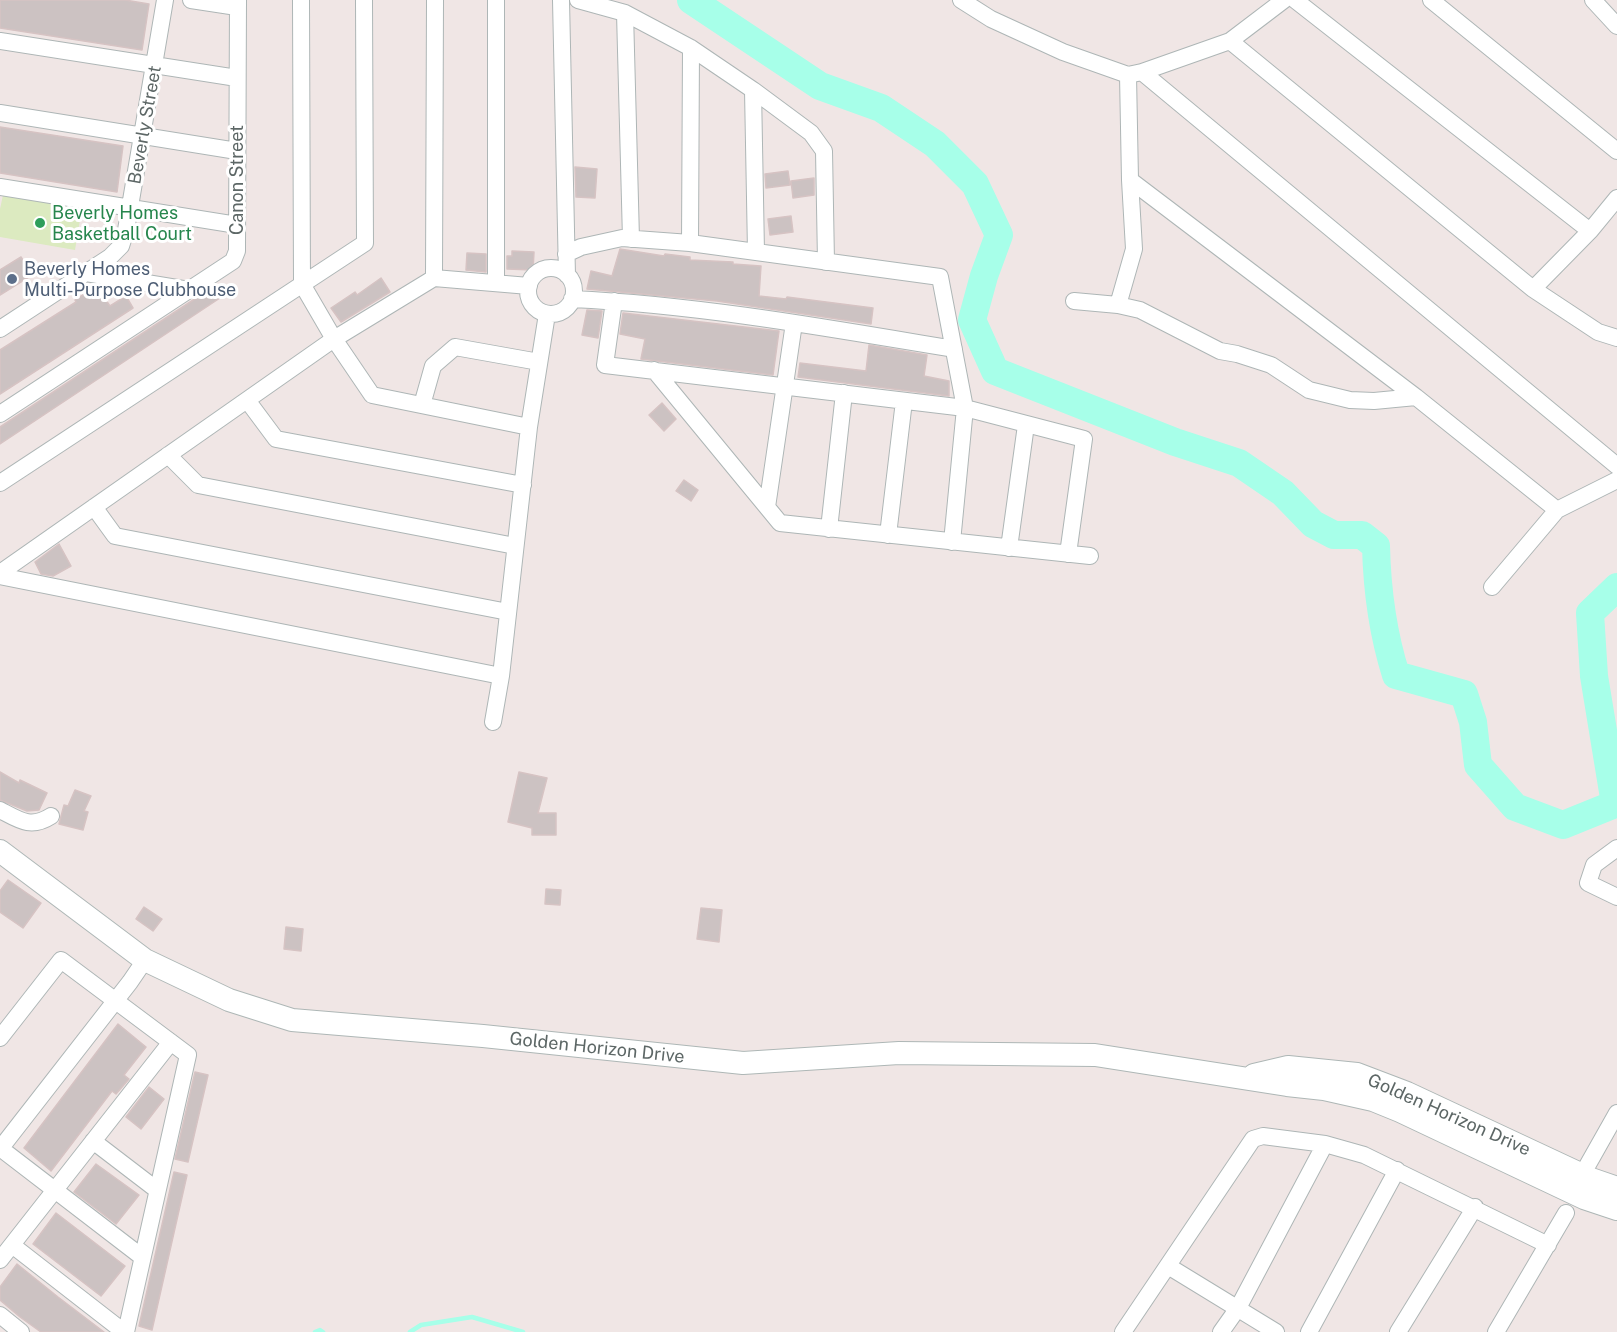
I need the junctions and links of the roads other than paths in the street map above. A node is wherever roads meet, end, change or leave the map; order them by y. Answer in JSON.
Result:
{"nodes":[{"id":1,"x":165,"y":0,"type":"edge"},
{"id":2,"x":191,"y":0,"type":"edge"},
{"id":3,"x":301,"y":0,"type":"edge"},
{"id":4,"x":364,"y":0,"type":"edge"},
{"id":5,"x":435,"y":0,"type":"edge"},
{"id":6,"x":496,"y":0,"type":"edge"},
{"id":7,"x":561,"y":0,"type":"edge"},
{"id":8,"x":578,"y":0,"type":"edge"},
{"id":9,"x":961,"y":0,"type":"edge"},
{"id":10,"x":1284,"y":0,"type":"edge"},
{"id":11,"x":1295,"y":0,"type":"edge"},
{"id":12,"x":1431,"y":0,"type":"edge"},
{"id":13,"x":1593,"y":0,"type":"edge"},
{"id":14,"x":237,"y":4,"type":"edge"},
{"id":15,"x":625,"y":13,"type":"junction"},
{"id":16,"x":1617,"y":26,"type":"edge"},
{"id":17,"x":0,"y":41,"type":"edge"},
{"id":18,"x":1230,"y":41,"type":"junction"},
{"id":19,"x":691,"y":48,"type":"junction"},
{"id":20,"x":155,"y":65,"type":"junction"},
{"id":21,"x":1135,"y":74,"type":"junction"},
{"id":22,"x":237,"y":78,"type":"junction"},
{"id":23,"x":753,"y":90,"type":"junction"},
{"id":24,"x":0,"y":113,"type":"edge"},
{"id":25,"x":143,"y":136,"type":"junction"},
{"id":26,"x":237,"y":151,"type":"junction"},
{"id":27,"x":1617,"y":151,"type":"edge"},
{"id":28,"x":1130,"y":180,"type":"junction"},
{"id":29,"x":0,"y":188,"type":"edge"},
{"id":30,"x":1617,"y":198,"type":"edge"},
{"id":31,"x":130,"y":208,"type":"junction"},
{"id":32,"x":237,"y":225,"type":"junction"},
{"id":33,"x":1590,"y":231,"type":"junction"},
{"id":34,"x":631,"y":239,"type":"junction"},
{"id":35,"x":690,"y":243,"type":"junction"},
{"id":36,"x":756,"y":252,"type":"junction"},
{"id":37,"x":566,"y":254,"type":"junction"},
{"id":38,"x":826,"y":262,"type":"junction"},
{"id":39,"x":86,"y":273,"type":"junction"},
{"id":40,"x":567,"y":275,"type":"junction"},
{"id":41,"x":434,"y":278,"type":"junction"},
{"id":42,"x":496,"y":283,"type":"junction"},
{"id":43,"x":302,"y":284,"type":"junction"},
{"id":44,"x":529,"y":286,"type":"junction"},
{"id":45,"x":1533,"y":289,"type":"junction"},
{"id":46,"x":189,"y":290,"type":"junction"},
{"id":47,"x":573,"y":299,"type":"junction"},
{"id":48,"x":614,"y":301,"type":"junction"},
{"id":49,"x":1074,"y":301,"type":"dead end"},
{"id":50,"x":1118,"y":304,"type":"junction"},
{"id":51,"x":546,"y":314,"type":"junction"},
{"id":52,"x":794,"y":323,"type":"junction"},
{"id":53,"x":0,"y":329,"type":"edge"},
{"id":54,"x":1598,"y":332,"type":"junction"},
{"id":55,"x":334,"y":339,"type":"junction"},
{"id":56,"x":1617,"y":339,"type":"edge"},
{"id":57,"x":1617,"y":348,"type":"edge"},
{"id":58,"x":954,"y":349,"type":"junction"},
{"id":59,"x":539,"y":362,"type":"junction"},
{"id":60,"x":654,"y":370,"type":"junction"},
{"id":61,"x":785,"y":386,"type":"junction"},
{"id":62,"x":844,"y":393,"type":"junction"},
{"id":63,"x":1416,"y":397,"type":"junction"},
{"id":64,"x":247,"y":400,"type":"junction"},
{"id":65,"x":904,"y":401,"type":"junction"},
{"id":66,"x":422,"y":405,"type":"junction"},
{"id":67,"x":965,"y":408,"type":"junction"},
{"id":68,"x":0,"y":414,"type":"edge"},
{"id":69,"x":1026,"y":425,"type":"junction"},
{"id":70,"x":529,"y":427,"type":"junction"},
{"id":71,"x":168,"y":455,"type":"junction"},
{"id":72,"x":1617,"y":466,"type":"edge"},
{"id":73,"x":1617,"y":480,"type":"edge"},
{"id":74,"x":0,"y":483,"type":"edge"},
{"id":75,"x":522,"y":485,"type":"junction"},
{"id":76,"x":94,"y":507,"type":"junction"},
{"id":77,"x":767,"y":507,"type":"junction"},
{"id":78,"x":1557,"y":510,"type":"junction"},
{"id":79,"x":829,"y":529,"type":"junction"},
{"id":80,"x":888,"y":535,"type":"junction"},
{"id":81,"x":952,"y":542,"type":"junction"},
{"id":82,"x":516,"y":546,"type":"junction"},
{"id":83,"x":1009,"y":548,"type":"junction"},
{"id":84,"x":1068,"y":554,"type":"junction"},
{"id":85,"x":1090,"y":556,"type":"dead end"},
{"id":86,"x":0,"y":575,"type":"edge"},
{"id":87,"x":1492,"y":587,"type":"dead end"},
{"id":88,"x":508,"y":612,"type":"junction"},
{"id":89,"x":501,"y":676,"type":"junction"},
{"id":90,"x":493,"y":722,"type":"dead end"},
{"id":91,"x":0,"y":810,"type":"edge"},
{"id":92,"x":51,"y":816,"type":"dead end"},
{"id":93,"x":1617,"y":848,"type":"edge"},
{"id":94,"x":0,"y":851,"type":"edge"},
{"id":95,"x":1617,"y":897,"type":"edge"},
{"id":96,"x":145,"y":960,"type":"junction"},
{"id":97,"x":116,"y":1001,"type":"junction"},
{"id":98,"x":0,"y":1038,"type":"edge"},
{"id":99,"x":171,"y":1042,"type":"junction"},
{"id":100,"x":1241,"y":1078,"type":"junction"},
{"id":101,"x":1617,"y":1113,"type":"edge"},
{"id":102,"x":93,"y":1141,"type":"junction"},
{"id":103,"x":1325,"y":1144,"type":"junction"},
{"id":104,"x":0,"y":1149,"type":"edge"},
{"id":105,"x":1397,"y":1170,"type":"junction"},
{"id":106,"x":1582,"y":1175,"type":"junction"},
{"id":107,"x":1617,"y":1188,"type":"edge"},
{"id":108,"x":55,"y":1190,"type":"junction"},
{"id":109,"x":157,"y":1191,"type":"junction"},
{"id":110,"x":1474,"y":1207,"type":"junction"},
{"id":111,"x":1617,"y":1209,"type":"edge"},
{"id":112,"x":1566,"y":1213,"type":"dead end"},
{"id":113,"x":12,"y":1245,"type":"junction"},
{"id":114,"x":1548,"y":1245,"type":"junction"},
{"id":115,"x":142,"y":1257,"type":"junction"},
{"id":116,"x":0,"y":1260,"type":"edge"},
{"id":117,"x":1167,"y":1266,"type":"junction"},
{"id":118,"x":1238,"y":1308,"type":"junction"},
{"id":119,"x":0,"y":1315,"type":"edge"},
{"id":120,"x":21,"y":1332,"type":"edge"},
{"id":121,"x":125,"y":1332,"type":"edge"},
{"id":122,"x":1123,"y":1332,"type":"edge"},
{"id":123,"x":1221,"y":1332,"type":"edge"},
{"id":124,"x":1276,"y":1332,"type":"edge"},
{"id":125,"x":1309,"y":1332,"type":"edge"},
{"id":126,"x":1398,"y":1332,"type":"edge"},
{"id":127,"x":1496,"y":1332,"type":"edge"}],
"edges":[{"from":1,"to":20,"type":"street","name":"Beverly Street"},
{"from":2,"to":14,"type":"street"},
{"from":3,"to":43,"type":"street"},
{"from":4,"to":43,"type":"street"},
{"from":5,"to":41,"type":"street"},
{"from":6,"to":42,"type":"street"},
{"from":7,"to":37,"type":"street"},
{"from":8,"to":15,"type":"street"},
{"from":9,"to":21,"type":"street"},
{"from":10,"to":18,"type":"street"},
{"from":11,"to":33,"type":"street"},
{"from":12,"to":27,"type":"street"},
{"from":13,"to":16,"type":"street"},
{"from":14,"to":22,"type":"street","name":"Canon Street"},
{"from":15,"to":19,"type":"street"},
{"from":15,"to":34,"type":"street"},
{"from":17,"to":20,"type":"street"},
{"from":18,"to":21,"type":"street"},
{"from":18,"to":45,"type":"street"},
{"from":19,"to":23,"type":"street"},
{"from":19,"to":35,"type":"street"},
{"from":20,"to":22,"type":"street"},
{"from":20,"to":25,"type":"street","name":"Beverly Street"},
{"from":21,"to":28,"type":"street"},
{"from":21,"to":72,"type":"street"},
{"from":22,"to":26,"type":"street","name":"Canon Street"},
{"from":23,"to":36,"type":"street"},
{"from":23,"to":38,"type":"street"},
{"from":24,"to":25,"type":"street"},
{"from":25,"to":26,"type":"street"},
{"from":25,"to":31,"type":"street","name":"Beverly Street"},
{"from":26,"to":32,"type":"street","name":"Canon Street"},
{"from":28,"to":50,"type":"street"},
{"from":28,"to":63,"type":"street"},
{"from":29,"to":31,"type":"street"},
{"from":30,"to":33,"type":"street"},
{"from":31,"to":32,"type":"street"},
{"from":31,"to":39,"type":"street","name":"Beverly Street"},
{"from":32,"to":46,"type":"street","name":"Canon Street"},
{"from":33,"to":45,"type":"street"},
{"from":34,"to":35,"type":"street"},
{"from":34,"to":37,"type":"street"},
{"from":35,"to":36,"type":"street"},
{"from":36,"to":38,"type":"street"},
{"from":37,"to":40,"type":"street"},
{"from":38,"to":58,"type":"street"},
{"from":39,"to":46,"type":"street"},
{"from":39,"to":53,"type":"street","name":"Beverly Street"},
{"from":40,"to":44,"type":"street"},
{"from":40,"to":47,"type":"street"},
{"from":41,"to":42,"type":"street"},
{"from":41,"to":55,"type":"street"},
{"from":42,"to":44,"type":"street"},
{"from":43,"to":55,"type":"street"},
{"from":43,"to":74,"type":"street"},
{"from":44,"to":51,"type":"street"},
{"from":45,"to":54,"type":"street"},
{"from":46,"to":68,"type":"street","name":"Canon Street"},
{"from":47,"to":48,"type":"street"},
{"from":47,"to":51,"type":"street"},
{"from":48,"to":52,"type":"street"},
{"from":48,"to":60,"type":"street"},
{"from":49,"to":50,"type":"street"},
{"from":50,"to":63,"type":"street"},
{"from":51,"to":59,"type":"street"},
{"from":52,"to":58,"type":"street"},
{"from":52,"to":61,"type":"street"},
{"from":54,"to":56,"type":"street"},
{"from":54,"to":57,"type":"street"},
{"from":55,"to":64,"type":"street"},
{"from":55,"to":66,"type":"street"},
{"from":58,"to":67,"type":"street"},
{"from":59,"to":66,"type":"street"},
{"from":59,"to":70,"type":"street"},
{"from":60,"to":61,"type":"street"},
{"from":60,"to":77,"type":"street"},
{"from":61,"to":62,"type":"street"},
{"from":61,"to":77,"type":"street"},
{"from":62,"to":65,"type":"street"},
{"from":62,"to":79,"type":"street"},
{"from":63,"to":78,"type":"street"},
{"from":64,"to":71,"type":"street"},
{"from":64,"to":75,"type":"street"},
{"from":65,"to":67,"type":"street"},
{"from":65,"to":80,"type":"street"},
{"from":66,"to":70,"type":"street"},
{"from":67,"to":69,"type":"street"},
{"from":67,"to":81,"type":"street"},
{"from":69,"to":83,"type":"street"},
{"from":69,"to":84,"type":"street"},
{"from":70,"to":75,"type":"street"},
{"from":71,"to":76,"type":"street"},
{"from":71,"to":82,"type":"street"},
{"from":73,"to":78,"type":"street"},
{"from":75,"to":82,"type":"street"},
{"from":76,"to":86,"type":"street"},
{"from":76,"to":88,"type":"street"},
{"from":77,"to":79,"type":"street"},
{"from":78,"to":87,"type":"street"},
{"from":79,"to":80,"type":"street"},
{"from":80,"to":81,"type":"street"},
{"from":81,"to":83,"type":"street"},
{"from":82,"to":88,"type":"street"},
{"from":83,"to":84,"type":"street"},
{"from":84,"to":85,"type":"street"},
{"from":86,"to":89,"type":"street"},
{"from":88,"to":89,"type":"street"},
{"from":89,"to":90,"type":"street"},
{"from":91,"to":92,"type":"street"},
{"from":93,"to":95,"type":"street"},
{"from":94,"to":96,"type":"street","name":"Golden Horizon Drive"},
{"from":96,"to":97,"type":"street"},
{"from":96,"to":100,"type":"street","name":"Golden Horizon Drive"},
{"from":97,"to":98,"type":"street"},
{"from":97,"to":99,"type":"street"},
{"from":97,"to":104,"type":"street"},
{"from":99,"to":102,"type":"street"},
{"from":99,"to":109,"type":"street"},
{"from":100,"to":106,"type":"street","name":"Golden Horizon Drive"},
{"from":100,"to":111,"type":"street","name":"Golden Horizon Drive"},
{"from":101,"to":106,"type":"street"},
{"from":102,"to":108,"type":"street"},
{"from":102,"to":109,"type":"street"},
{"from":103,"to":105,"type":"street"},
{"from":103,"to":117,"type":"street"},
{"from":103,"to":118,"type":"street"},
{"from":104,"to":108,"type":"street"},
{"from":105,"to":110,"type":"street"},
{"from":105,"to":125,"type":"street"},
{"from":106,"to":107,"type":"street","name":"Golden Horizon Drive"},
{"from":108,"to":113,"type":"street"},
{"from":108,"to":115,"type":"street"},
{"from":109,"to":115,"type":"street"},
{"from":110,"to":114,"type":"street"},
{"from":110,"to":126,"type":"street"},
{"from":112,"to":114,"type":"street"},
{"from":113,"to":116,"type":"street"},
{"from":113,"to":121,"type":"street"},
{"from":114,"to":127,"type":"street"},
{"from":115,"to":121,"type":"street"},
{"from":117,"to":118,"type":"street"},
{"from":117,"to":122,"type":"street"},
{"from":118,"to":123,"type":"street"},
{"from":118,"to":124,"type":"street"},
{"from":119,"to":120,"type":"street"}]}
